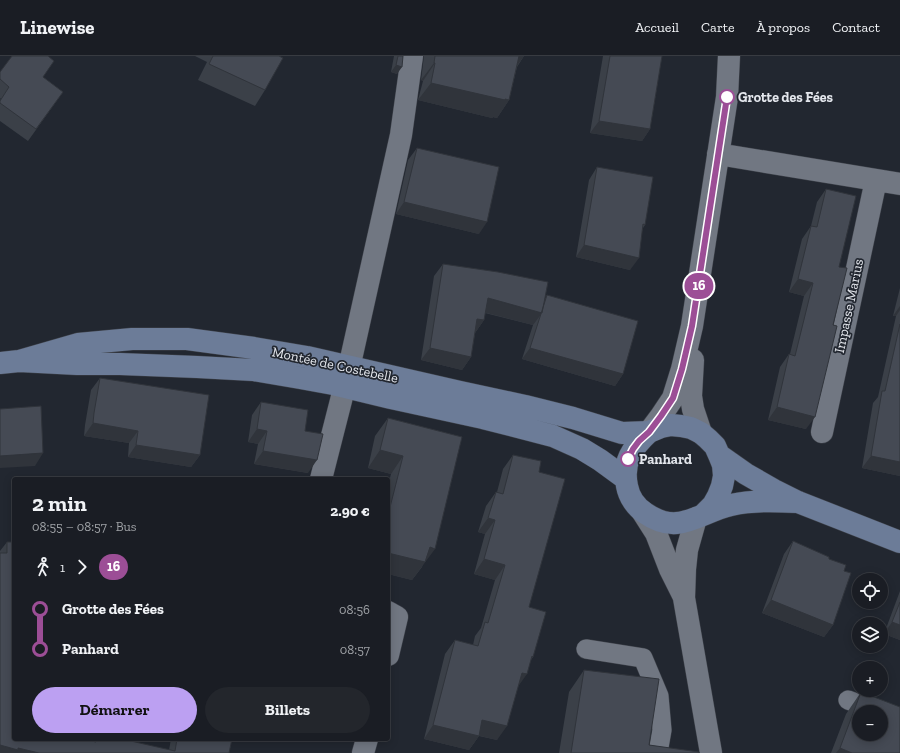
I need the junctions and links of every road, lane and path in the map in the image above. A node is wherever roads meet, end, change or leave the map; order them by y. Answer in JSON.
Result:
{"nodes":[{"id":1,"x":412,"y":56,"type":"edge"},
{"id":2,"x":729,"y":56,"type":"edge"},
{"id":3,"x":718,"y":154,"type":"junction"},
{"id":4,"x":876,"y":180,"type":"junction"},
{"id":5,"x":900,"y":184,"type":"edge"},
{"id":6,"x":692,"y":326,"type":"junction"},
{"id":7,"x":10,"y":362,"type":"edge"},
{"id":8,"x":347,"y":377,"type":"junction"},
{"id":9,"x":649,"y":432,"type":"junction"},
{"id":10,"x":822,"y":432,"type":"dead end"},
{"id":11,"x":701,"y":433,"type":"junction"},
{"id":12,"x":719,"y":455,"type":"junction"},
{"id":13,"x":322,"y":477,"type":"edge"},
{"id":14,"x":626,"y":479,"type":"junction"},
{"id":15,"x":798,"y":502,"type":"junction"},
{"id":16,"x":642,"y":511,"type":"junction"},
{"id":17,"x":700,"y":516,"type":"junction"},
{"id":18,"x":900,"y":542,"type":"edge"},
{"id":19,"x":684,"y":598,"type":"junction"},
{"id":20,"x":390,"y":613,"type":"edge"},
{"id":21,"x":390,"y":646,"type":"edge"},
{"id":22,"x":586,"y":650,"type":"dead end"},
{"id":23,"x":848,"y":700,"type":"dead end"},
{"id":24,"x":900,"y":719,"type":"edge"},
{"id":25,"x":366,"y":741,"type":"edge"},
{"id":26,"x":363,"y":753,"type":"edge"},
{"id":27,"x":658,"y":753,"type":"edge"},
{"id":28,"x":711,"y":753,"type":"edge"}],
"edges":[{"from":1,"to":8,"type":"street"},
{"from":2,"to":3,"type":"street"},
{"from":3,"to":4,"type":"street"},
{"from":3,"to":6,"type":"street"},
{"from":4,"to":5,"type":"street"},
{"from":4,"to":10,"type":"street","name":"Impasse Marius"},
{"from":6,"to":9,"type":"street"},
{"from":6,"to":11,"type":"street"},
{"from":7,"to":8,"type":"main road","name":"Montée de Costebelle"},
{"from":8,"to":9,"type":"main road","name":"Montée de Costebelle"},
{"from":8,"to":13,"type":"street"},
{"from":8,"to":14,"type":"main road","name":"Montée de Costebelle"},
{"from":9,"to":11,"type":"main road","name":"Montée de Costebelle"},
{"from":9,"to":14,"type":"main road","name":"Montée de Costebelle"},
{"from":11,"to":12,"type":"main road","name":"Montée de Costebelle"},
{"from":12,"to":15,"type":"main road","name":"Montée de Costebelle"},
{"from":12,"to":17,"type":"main road","name":"Montée de Costebelle"},
{"from":14,"to":16,"type":"main road","name":"Montée de Costebelle"},
{"from":15,"to":17,"type":"main road","name":"Montée de Costebelle"},
{"from":15,"to":18,"type":"main road","name":"Montée de Costebelle"},
{"from":16,"to":17,"type":"main road","name":"Montée de Costebelle"},
{"from":16,"to":19,"type":"street"},
{"from":17,"to":19,"type":"street"},
{"from":19,"to":28,"type":"street"},
{"from":20,"to":21,"type":"street"},
{"from":22,"to":27,"type":"lane"},
{"from":23,"to":24,"type":"lane"},
{"from":25,"to":26,"type":"street"}]}
